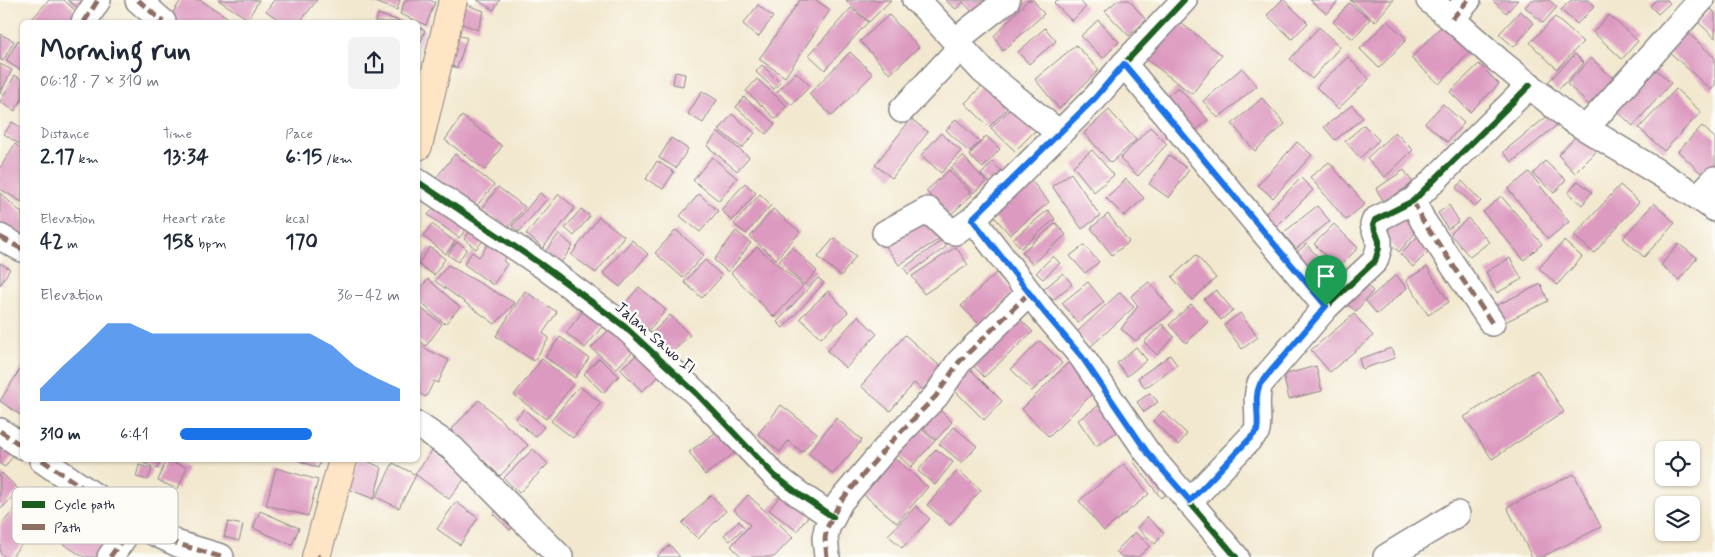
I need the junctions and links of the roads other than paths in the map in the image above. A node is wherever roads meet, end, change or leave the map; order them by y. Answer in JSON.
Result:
{"nodes":[{"id":1,"x":98,"y":0,"type":"edge"},
{"id":2,"x":138,"y":0,"type":"edge"},
{"id":3,"x":453,"y":0,"type":"edge"},
{"id":4,"x":915,"y":0,"type":"edge"},
{"id":5,"x":1007,"y":0,"type":"edge"},
{"id":6,"x":1184,"y":0,"type":"edge"},
{"id":7,"x":1429,"y":0,"type":"edge"},
{"id":8,"x":1468,"y":0,"type":"edge"},
{"id":9,"x":1701,"y":0,"type":"edge"},
{"id":10,"x":1452,"y":19,"type":"junction"},
{"id":11,"x":85,"y":20,"type":"edge"},
{"id":12,"x":161,"y":20,"type":"edge"},
{"id":13,"x":958,"y":45,"type":"junction"},
{"id":14,"x":1124,"y":64,"type":"junction"},
{"id":15,"x":1530,"y":85,"type":"junction"},
{"id":16,"x":902,"y":110,"type":"dead end"},
{"id":17,"x":1586,"y":128,"type":"junction"},
{"id":18,"x":1059,"y":133,"type":"junction"},
{"id":19,"x":420,"y":138,"type":"edge"},
{"id":20,"x":420,"y":183,"type":"edge"},
{"id":21,"x":1709,"y":195,"type":"edge"},
{"id":22,"x":1413,"y":201,"type":"junction"},
{"id":23,"x":972,"y":219,"type":"junction"},
{"id":24,"x":885,"y":233,"type":"dead end"},
{"id":25,"x":0,"y":238,"type":"edge"},
{"id":26,"x":20,"y":248,"type":"edge"},
{"id":27,"x":1029,"y":293,"type":"junction"},
{"id":28,"x":1326,"y":306,"type":"junction"},
{"id":29,"x":1492,"y":323,"type":"dead end"},
{"id":30,"x":420,"y":426,"type":"edge"},
{"id":31,"x":0,"y":431,"type":"edge"},
{"id":32,"x":20,"y":445,"type":"edge"},
{"id":33,"x":45,"y":462,"type":"edge"},
{"id":34,"x":342,"y":462,"type":"edge"},
{"id":35,"x":81,"y":487,"type":"edge"},
{"id":36,"x":1190,"y":501,"type":"junction"},
{"id":37,"x":1457,"y":514,"type":"dead end"},
{"id":38,"x":833,"y":517,"type":"junction"},
{"id":39,"x":119,"y":544,"type":"edge"},
{"id":40,"x":178,"y":544,"type":"edge"},
{"id":41,"x":110,"y":557,"type":"edge"},
{"id":42,"x":221,"y":557,"type":"edge"},
{"id":43,"x":317,"y":557,"type":"edge"},
{"id":44,"x":560,"y":557,"type":"edge"},
{"id":45,"x":827,"y":557,"type":"edge"},
{"id":46,"x":1236,"y":557,"type":"edge"},
{"id":47,"x":1386,"y":557,"type":"edge"}],
"edges":[{"from":1,"to":11,"type":"street"},
{"from":2,"to":12,"type":"street"},
{"from":3,"to":19,"type":"main road"},
{"from":4,"to":13,"type":"street"},
{"from":5,"to":13,"type":"street"},
{"from":6,"to":14,"type":"street"},
{"from":7,"to":10,"type":"street"},
{"from":8,"to":10,"type":"street"},
{"from":9,"to":17,"type":"street"},
{"from":10,"to":15,"type":"street"},
{"from":13,"to":16,"type":"street"},
{"from":13,"to":18,"type":"street"},
{"from":14,"to":18,"type":"street"},
{"from":14,"to":28,"type":"street"},
{"from":15,"to":17,"type":"street"},
{"from":15,"to":22,"type":"street"},
{"from":17,"to":21,"type":"street"},
{"from":18,"to":23,"type":"street"},
{"from":20,"to":38,"type":"street","name":"Jalan Sawo II"},
{"from":22,"to":28,"type":"street"},
{"from":22,"to":29,"type":"street"},
{"from":23,"to":24,"type":"street"},
{"from":23,"to":27,"type":"street"},
{"from":25,"to":26,"type":"street"},
{"from":27,"to":36,"type":"street"},
{"from":27,"to":38,"type":"street"},
{"from":28,"to":36,"type":"street"},
{"from":30,"to":44,"type":"street"},
{"from":31,"to":32,"type":"street"},
{"from":33,"to":35,"type":"street"},
{"from":34,"to":43,"type":"main road"},
{"from":36,"to":46,"type":"street"},
{"from":37,"to":47,"type":"street"},
{"from":38,"to":45,"type":"street"},
{"from":39,"to":41,"type":"street"},
{"from":40,"to":42,"type":"street"}]}
